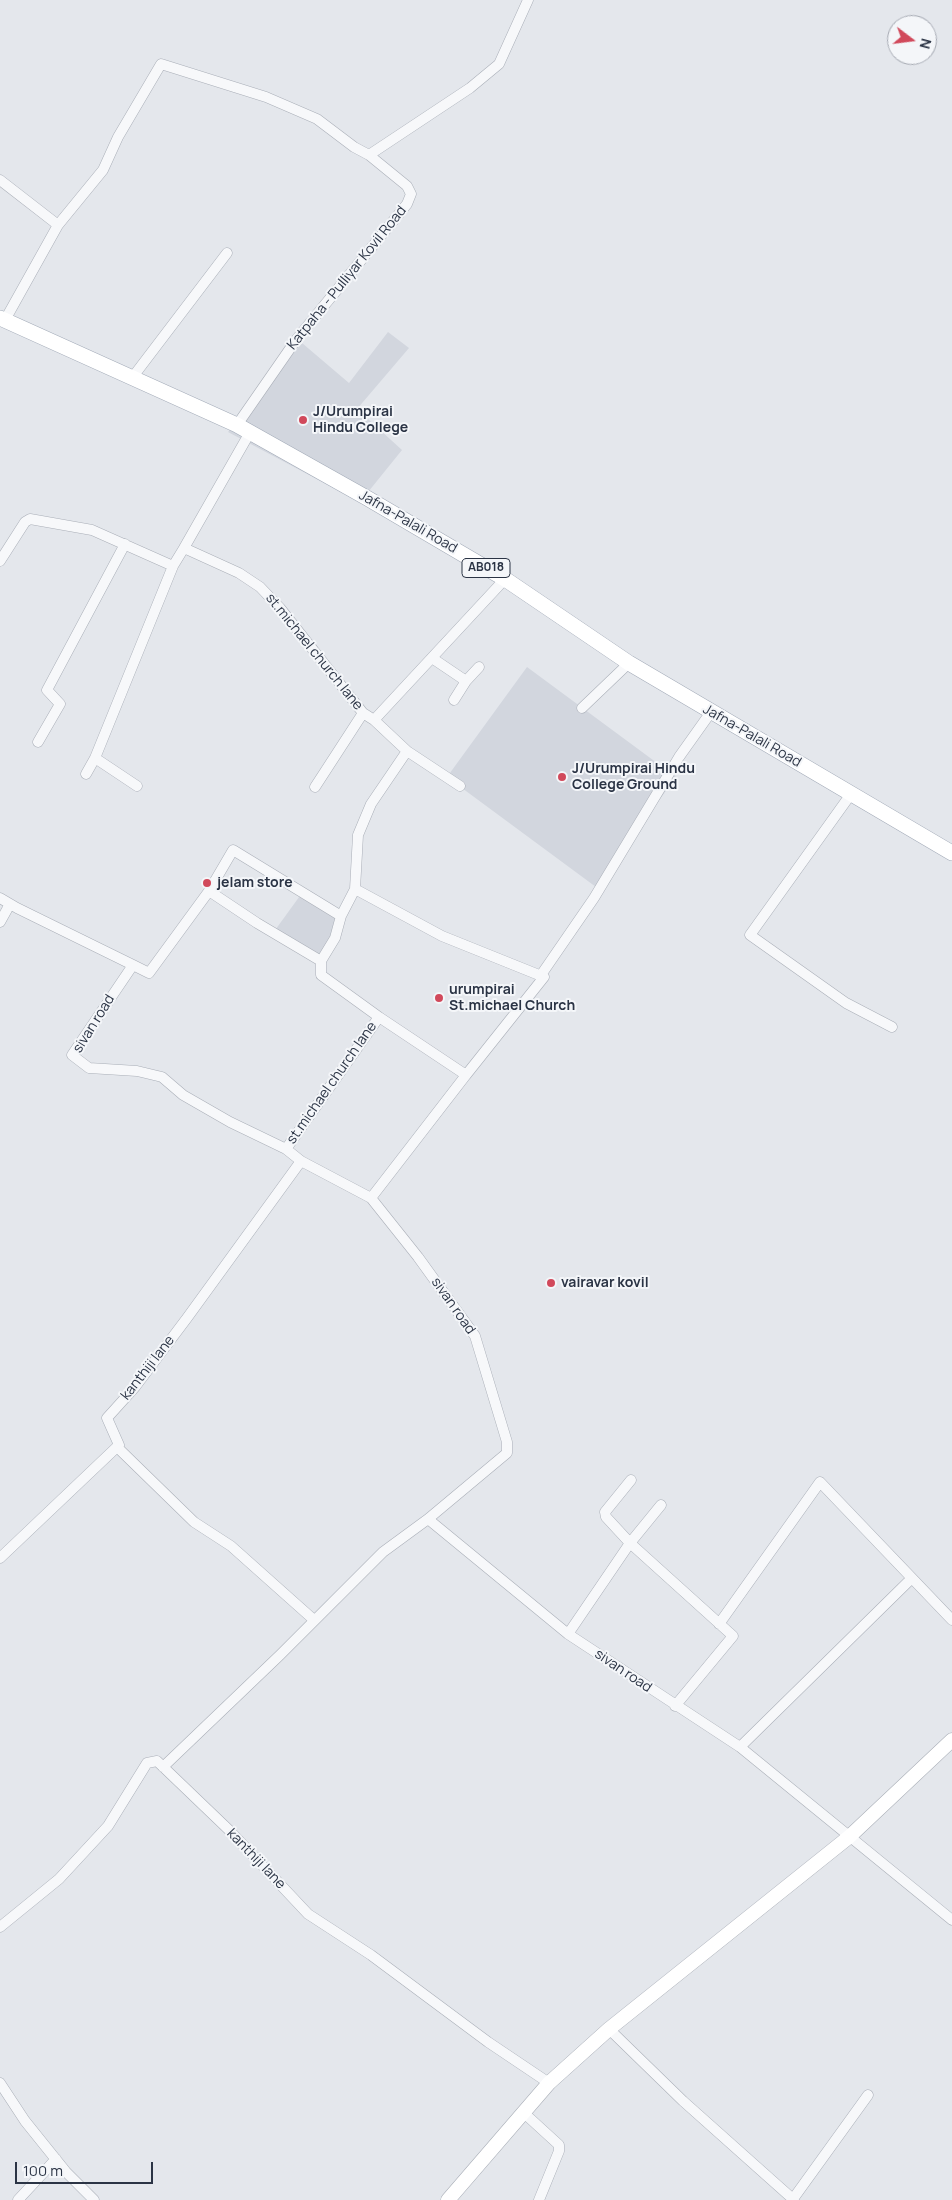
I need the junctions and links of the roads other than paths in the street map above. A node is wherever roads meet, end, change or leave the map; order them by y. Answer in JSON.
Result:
{"nodes":[{"id":1,"x":528,"y":0,"type":"edge"},
{"id":2,"x":369,"y":155,"type":"junction"},
{"id":3,"x":0,"y":180,"type":"edge"},
{"id":4,"x":58,"y":225,"type":"junction"},
{"id":5,"x":227,"y":253,"type":"dead end"},
{"id":6,"x":2,"y":319,"type":"edge"},
{"id":7,"x":132,"y":378,"type":"junction"},
{"id":8,"x":243,"y":430,"type":"junction"},
{"id":9,"x":125,"y":544,"type":"junction"},
{"id":10,"x":184,"y":548,"type":"junction"},
{"id":11,"x":0,"y":561,"type":"edge"},
{"id":12,"x":174,"y":566,"type":"junction"},
{"id":13,"x":505,"y":579,"type":"junction"},
{"id":14,"x":432,"y":658,"type":"junction"},
{"id":15,"x":629,"y":663,"type":"junction"},
{"id":16,"x":479,"y":667,"type":"dead end"},
{"id":17,"x":466,"y":681,"type":"junction"},
{"id":18,"x":454,"y":700,"type":"dead end"},
{"id":19,"x":582,"y":708,"type":"dead end"},
{"id":20,"x":711,"y":712,"type":"junction"},
{"id":21,"x":363,"y":713,"type":"junction"},
{"id":22,"x":374,"y":720,"type":"junction"},
{"id":23,"x":38,"y":742,"type":"dead end"},
{"id":24,"x":407,"y":751,"type":"junction"},
{"id":25,"x":95,"y":758,"type":"junction"},
{"id":26,"x":86,"y":774,"type":"dead end"},
{"id":27,"x":137,"y":786,"type":"dead end"},
{"id":28,"x":460,"y":786,"type":"dead end"},
{"id":29,"x":315,"y":787,"type":"dead end"},
{"id":30,"x":851,"y":794,"type":"junction"},
{"id":31,"x":952,"y":853,"type":"edge"},
{"id":32,"x":355,"y":889,"type":"junction"},
{"id":33,"x":209,"y":891,"type":"junction"},
{"id":34,"x":0,"y":898,"type":"edge"},
{"id":35,"x":10,"y":904,"type":"junction"},
{"id":36,"x":341,"y":916,"type":"junction"},
{"id":37,"x":0,"y":922,"type":"edge"},
{"id":38,"x":321,"y":961,"type":"junction"},
{"id":39,"x":133,"y":965,"type":"junction"},
{"id":40,"x":541,"y":975,"type":"junction"},
{"id":41,"x":379,"y":1017,"type":"junction"},
{"id":42,"x":892,"y":1027,"type":"dead end"},
{"id":43,"x":466,"y":1075,"type":"junction"},
{"id":44,"x":286,"y":1149,"type":"junction"},
{"id":45,"x":301,"y":1161,"type":"junction"},
{"id":46,"x":371,"y":1198,"type":"junction"},
{"id":47,"x":117,"y":1446,"type":"junction"},
{"id":48,"x":631,"y":1480,"type":"dead end"},
{"id":49,"x":661,"y":1505,"type":"dead end"},
{"id":50,"x":428,"y":1519,"type":"junction"},
{"id":51,"x":630,"y":1543,"type":"junction"},
{"id":52,"x":0,"y":1558,"type":"edge"},
{"id":53,"x":911,"y":1579,"type":"junction"},
{"id":54,"x":314,"y":1620,"type":"junction"},
{"id":55,"x":952,"y":1620,"type":"edge"},
{"id":56,"x":719,"y":1624,"type":"junction"},
{"id":57,"x":568,"y":1634,"type":"junction"},
{"id":58,"x":675,"y":1706,"type":"junction"},
{"id":59,"x":952,"y":1740,"type":"edge"},
{"id":60,"x":740,"y":1747,"type":"junction"},
{"id":61,"x":163,"y":1767,"type":"junction"},
{"id":62,"x":849,"y":1837,"type":"junction"},
{"id":63,"x":952,"y":1920,"type":"edge"},
{"id":64,"x":0,"y":1927,"type":"edge"},
{"id":65,"x":609,"y":2029,"type":"junction"},
{"id":66,"x":0,"y":2083,"type":"edge"},
{"id":67,"x":549,"y":2083,"type":"junction"},
{"id":68,"x":868,"y":2095,"type":"dead end"},
{"id":69,"x":524,"y":2113,"type":"junction"},
{"id":70,"x":56,"y":2160,"type":"junction"},
{"id":71,"x":18,"y":2200,"type":"edge"},
{"id":72,"x":94,"y":2200,"type":"edge"},
{"id":73,"x":448,"y":2200,"type":"edge"},
{"id":74,"x":539,"y":2200,"type":"edge"},
{"id":75,"x":794,"y":2200,"type":"edge"}],
"edges":[{"from":1,"to":2,"type":"street"},
{"from":2,"to":4,"type":"street"},
{"from":2,"to":8,"type":"street","name":"Katpaha - Pulliyar Kovil Road"},
{"from":3,"to":4,"type":"street"},
{"from":4,"to":6,"type":"street"},
{"from":5,"to":7,"type":"street"},
{"from":6,"to":7,"type":"main road","name":"Jafna-Palali Road","number":"AB018"},
{"from":7,"to":8,"type":"main road","name":"Jafna-Palali Road","number":"AB018"},
{"from":8,"to":10,"type":"street"},
{"from":8,"to":13,"type":"main road","name":"Jafna-Palali Road","number":"AB018"},
{"from":9,"to":11,"type":"street"},
{"from":9,"to":12,"type":"street"},
{"from":9,"to":23,"type":"street"},
{"from":10,"to":12,"type":"street"},
{"from":10,"to":21,"type":"street","name":"st.michael church lane"},
{"from":12,"to":25,"type":"street"},
{"from":13,"to":14,"type":"street","name":"st.michael church lane"},
{"from":13,"to":15,"type":"main road","name":"Jafna-Palali Road","number":"AB018"},
{"from":14,"to":17,"type":"street"},
{"from":14,"to":22,"type":"street","name":"st.michael church lane"},
{"from":15,"to":19,"type":"street"},
{"from":15,"to":20,"type":"main road","name":"Jafna-Palali Road","number":"AB018"},
{"from":16,"to":17,"type":"street"},
{"from":17,"to":18,"type":"street"},
{"from":20,"to":30,"type":"main road","name":"Jafna-Palali Road","number":"AB018"},
{"from":20,"to":40,"type":"street"},
{"from":21,"to":22,"type":"street","name":"st.michael church lane"},
{"from":21,"to":29,"type":"street"},
{"from":22,"to":24,"type":"street","name":"st.michael church lane"},
{"from":24,"to":28,"type":"street","name":"st.michael church lane"},
{"from":24,"to":32,"type":"street"},
{"from":25,"to":26,"type":"street"},
{"from":25,"to":27,"type":"street"},
{"from":30,"to":31,"type":"main road","name":"Jafna-Palali Road","number":"AB018"},
{"from":30,"to":42,"type":"street"},
{"from":32,"to":36,"type":"street"},
{"from":32,"to":40,"type":"street"},
{"from":33,"to":36,"type":"street"},
{"from":33,"to":38,"type":"street"},
{"from":33,"to":39,"type":"street"},
{"from":34,"to":35,"type":"street"},
{"from":35,"to":37,"type":"street"},
{"from":35,"to":39,"type":"street"},
{"from":36,"to":38,"type":"street"},
{"from":38,"to":41,"type":"street","name":"st.michael church lane"},
{"from":39,"to":44,"type":"street","name":"sivan road"},
{"from":40,"to":43,"type":"street"},
{"from":41,"to":43,"type":"street","name":"st.michael church lane"},
{"from":41,"to":44,"type":"street","name":"st.michael church lane"},
{"from":43,"to":46,"type":"street"},
{"from":44,"to":45,"type":"street","name":"sivan road"},
{"from":45,"to":46,"type":"street","name":"sivan road"},
{"from":45,"to":47,"type":"street","name":"kanthiji lane"},
{"from":46,"to":50,"type":"street","name":"sivan road"},
{"from":47,"to":52,"type":"street"},
{"from":47,"to":54,"type":"street"},
{"from":48,"to":51,"type":"street"},
{"from":49,"to":51,"type":"street"},
{"from":50,"to":54,"type":"street"},
{"from":50,"to":57,"type":"street","name":"sivan road"},
{"from":51,"to":56,"type":"street"},
{"from":51,"to":57,"type":"street"},
{"from":53,"to":55,"type":"street"},
{"from":53,"to":56,"type":"street"},
{"from":53,"to":60,"type":"street"},
{"from":54,"to":61,"type":"street"},
{"from":56,"to":58,"type":"street"},
{"from":57,"to":58,"type":"street","name":"sivan road"},
{"from":58,"to":60,"type":"street","name":"sivan road"},
{"from":59,"to":62,"type":"street"},
{"from":60,"to":62,"type":"street","name":"sivan road"},
{"from":61,"to":64,"type":"street"},
{"from":61,"to":67,"type":"street","name":"kanthiji lane"},
{"from":62,"to":63,"type":"street","name":"sivan road"},
{"from":62,"to":65,"type":"street"},
{"from":65,"to":67,"type":"street"},
{"from":65,"to":75,"type":"street"},
{"from":66,"to":70,"type":"street"},
{"from":67,"to":69,"type":"street"},
{"from":68,"to":75,"type":"street"},
{"from":69,"to":73,"type":"street"},
{"from":69,"to":74,"type":"street"},
{"from":70,"to":71,"type":"street"},
{"from":70,"to":72,"type":"street"}]}
